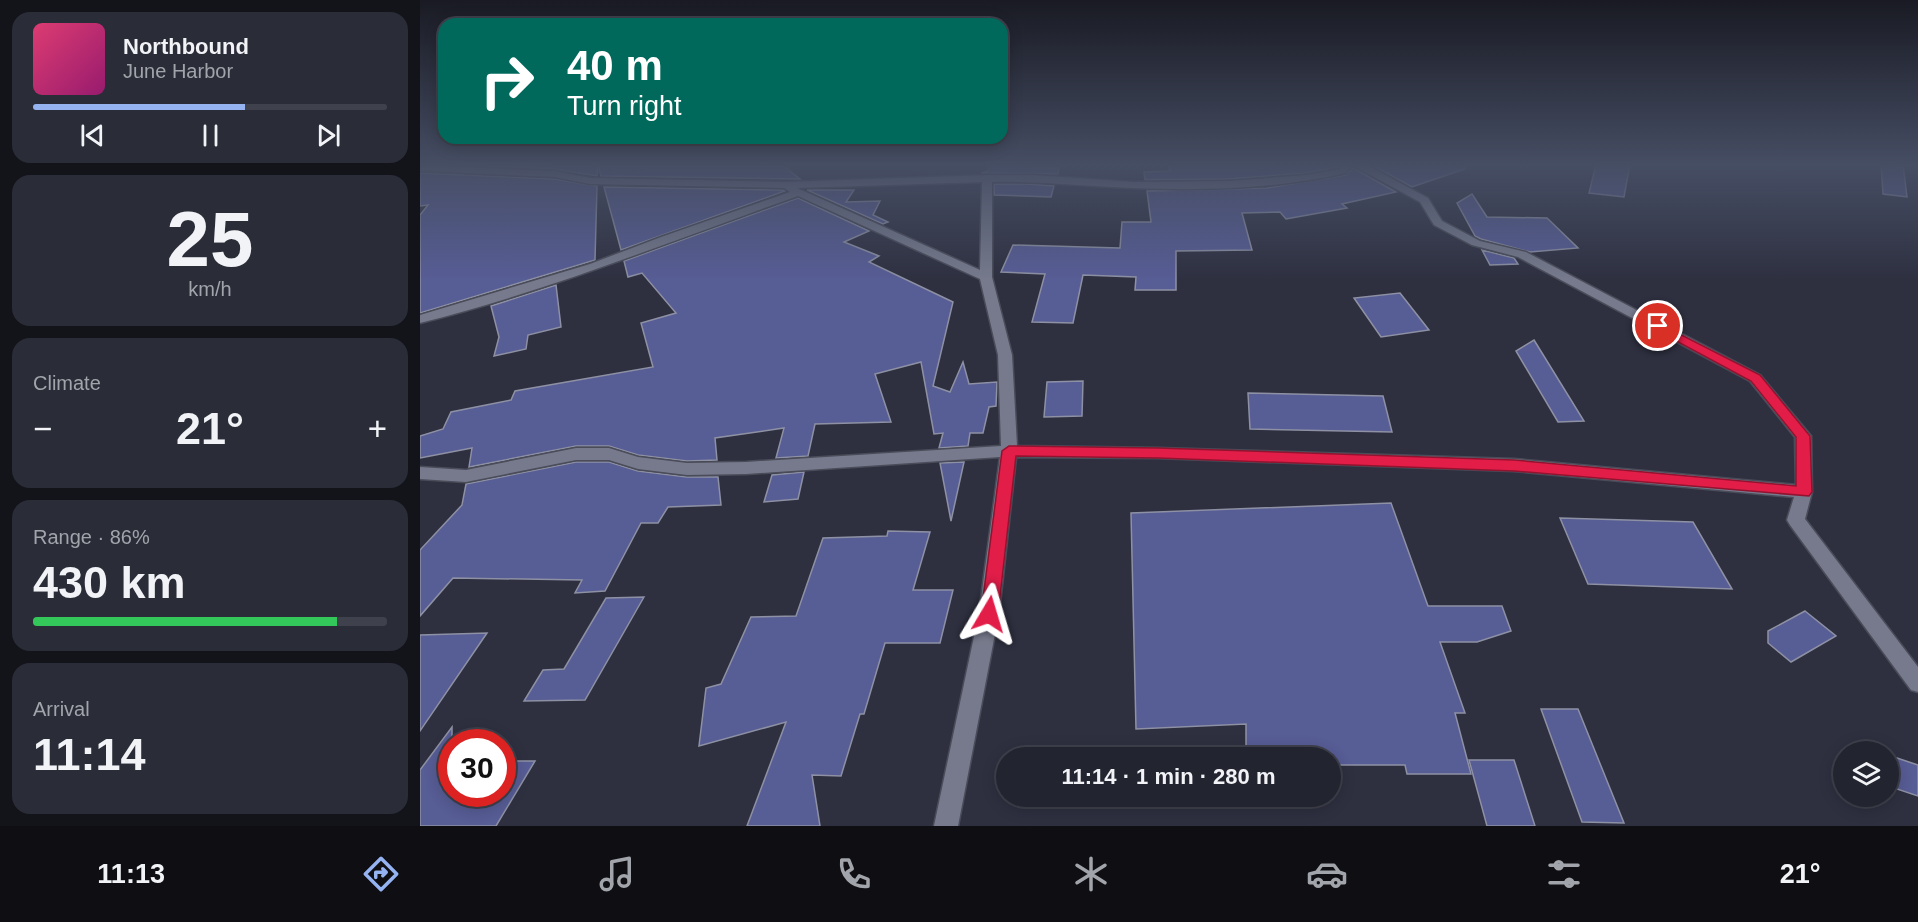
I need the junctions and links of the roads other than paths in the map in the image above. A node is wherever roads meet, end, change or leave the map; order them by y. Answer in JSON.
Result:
{"nodes":[{"id":1,"x":770,"y":203,"type":"edge"},
{"id":2,"x":818,"y":203,"type":"edge"},
{"id":3,"x":987,"y":203,"type":"edge"},
{"id":4,"x":1426,"y":203,"type":"edge"},
{"id":5,"x":986,"y":278,"type":"junction"},
{"id":6,"x":420,"y":319,"type":"edge"},
{"id":7,"x":1009,"y":451,"type":"junction"},
{"id":8,"x":420,"y":473,"type":"edge"},
{"id":9,"x":1804,"y":492,"type":"junction"},
{"id":10,"x":1918,"y":683,"type":"edge"},
{"id":11,"x":946,"y":826,"type":"edge"}],
"edges":[{"from":1,"to":6,"type":"street"},
{"from":2,"to":5,"type":"street"},
{"from":3,"to":5,"type":"street"},
{"from":4,"to":9,"type":"street"},
{"from":5,"to":7,"type":"street"},
{"from":7,"to":8,"type":"street"},
{"from":7,"to":9,"type":"street"},
{"from":7,"to":11,"type":"street"},
{"from":9,"to":10,"type":"street"}]}
